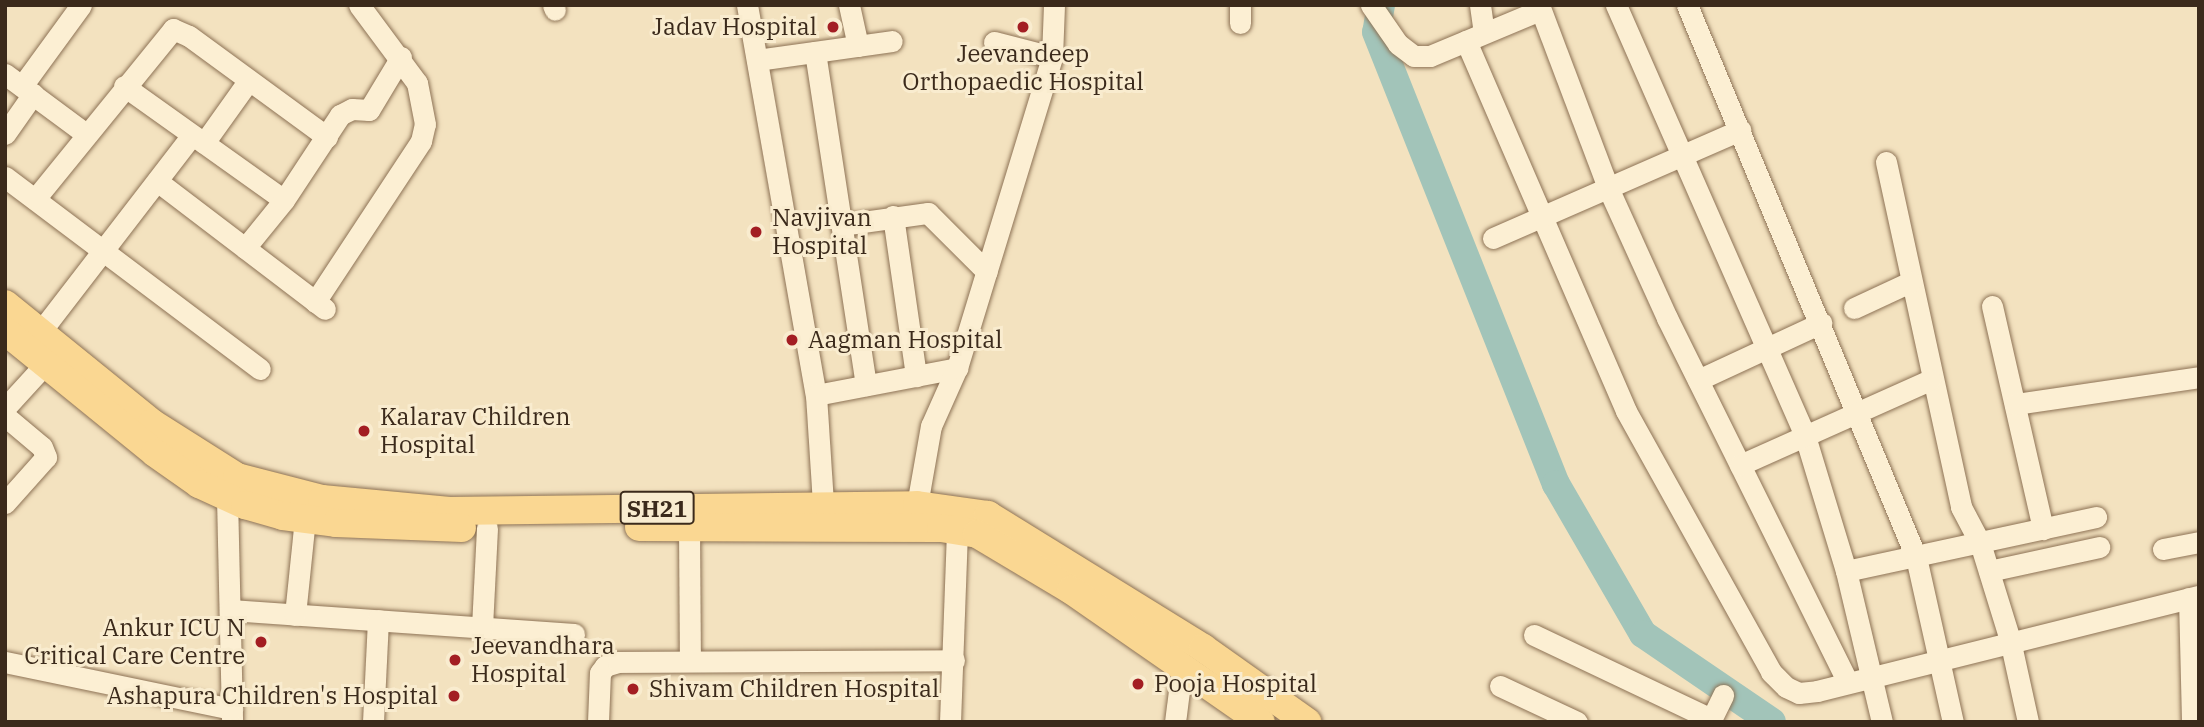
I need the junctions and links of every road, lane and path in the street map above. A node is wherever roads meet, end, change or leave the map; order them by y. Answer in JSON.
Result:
{"nodes":[{"id":1,"x":81,"y":5,"type":"edge"},
{"id":2,"x":359,"y":5,"type":"edge"},
{"id":3,"x":747,"y":5,"type":"edge"},
{"id":4,"x":849,"y":5,"type":"edge"},
{"id":5,"x":1054,"y":5,"type":"edge"},
{"id":6,"x":1371,"y":5,"type":"edge"},
{"id":7,"x":1480,"y":5,"type":"edge"},
{"id":8,"x":1616,"y":5,"type":"edge"},
{"id":9,"x":1687,"y":5,"type":"edge"},
{"id":10,"x":1539,"y":8,"type":"edge"},
{"id":11,"x":1475,"y":37,"type":"junction"},
{"id":12,"x":892,"y":41,"type":"dead end"},
{"id":13,"x":994,"y":42,"type":"dead end"},
{"id":14,"x":858,"y":46,"type":"junction"},
{"id":15,"x":815,"y":52,"type":"junction"},
{"id":16,"x":401,"y":57,"type":"junction"},
{"id":17,"x":1052,"y":57,"type":"junction"},
{"id":18,"x":757,"y":60,"type":"junction"},
{"id":19,"x":249,"y":80,"type":"junction"},
{"id":20,"x":20,"y":85,"type":"edge"},
{"id":21,"x":124,"y":86,"type":"junction"},
{"id":22,"x":1740,"y":130,"type":"junction"},
{"id":23,"x":5,"y":134,"type":"edge"},
{"id":24,"x":86,"y":134,"type":"junction"},
{"id":25,"x":327,"y":136,"type":"junction"},
{"id":26,"x":198,"y":139,"type":"junction"},
{"id":27,"x":1684,"y":155,"type":"junction"},
{"id":28,"x":1886,"y":162,"type":"dead end"},
{"id":29,"x":5,"y":177,"type":"edge"},
{"id":30,"x":157,"y":181,"type":"junction"},
{"id":31,"x":1609,"y":190,"type":"junction"},
{"id":32,"x":35,"y":199,"type":"junction"},
{"id":33,"x":284,"y":200,"type":"junction"},
{"id":34,"x":893,"y":216,"type":"junction"},
{"id":35,"x":1539,"y":219,"type":"junction"},
{"id":36,"x":841,"y":225,"type":"junction"},
{"id":37,"x":1493,"y":237,"type":"dead end"},
{"id":38,"x":245,"y":248,"type":"junction"},
{"id":39,"x":104,"y":249,"type":"junction"},
{"id":40,"x":986,"y":272,"type":"junction"},
{"id":41,"x":1910,"y":282,"type":"junction"},
{"id":42,"x":5,"y":304,"type":"edge"},
{"id":43,"x":1992,"y":306,"type":"dead end"},
{"id":44,"x":1854,"y":309,"type":"dead end"},
{"id":45,"x":1821,"y":323,"type":"junction"},
{"id":46,"x":5,"y":331,"type":"edge"},
{"id":47,"x":41,"y":331,"type":"junction"},
{"id":48,"x":1767,"y":348,"type":"junction"},
{"id":49,"x":47,"y":362,"type":"junction"},
{"id":50,"x":260,"y":369,"type":"dead end"},
{"id":51,"x":957,"y":369,"type":"junction"},
{"id":52,"x":916,"y":376,"type":"junction"},
{"id":53,"x":2199,"y":377,"type":"edge"},
{"id":54,"x":1698,"y":380,"type":"junction"},
{"id":55,"x":1930,"y":380,"type":"junction"},
{"id":56,"x":866,"y":385,"type":"junction"},
{"id":57,"x":816,"y":395,"type":"junction"},
{"id":58,"x":2015,"y":404,"type":"junction"},
{"id":59,"x":5,"y":408,"type":"edge"},
{"id":60,"x":1859,"y":412,"type":"junction"},
{"id":61,"x":5,"y":416,"type":"edge"},
{"id":62,"x":1805,"y":436,"type":"junction"},
{"id":63,"x":1740,"y":465,"type":"junction"},
{"id":64,"x":228,"y":497,"type":"junction"},
{"id":65,"x":5,"y":503,"type":"edge"},
{"id":66,"x":917,"y":505,"type":"junction"},
{"id":67,"x":824,"y":517,"type":"junction"},
{"id":68,"x":2096,"y":517,"type":"dead end"},
{"id":69,"x":305,"y":519,"type":"junction"},
{"id":70,"x":689,"y":527,"type":"junction"},
{"id":71,"x":487,"y":528,"type":"junction"},
{"id":72,"x":957,"y":529,"type":"junction"},
{"id":73,"x":2043,"y":529,"type":"junction"},
{"id":74,"x":2199,"y":542,"type":"edge"},
{"id":75,"x":1980,"y":543,"type":"junction"},
{"id":76,"x":2099,"y":547,"type":"dead end"},
{"id":77,"x":2163,"y":549,"type":"dead end"},
{"id":78,"x":1916,"y":557,"type":"junction"},
{"id":79,"x":1846,"y":571,"type":"junction"},
{"id":80,"x":1989,"y":571,"type":"junction"},
{"id":81,"x":2194,"y":597,"type":"edge"},
{"id":82,"x":230,"y":610,"type":"junction"},
{"id":83,"x":295,"y":614,"type":"junction"},
{"id":84,"x":378,"y":620,"type":"junction"},
{"id":85,"x":482,"y":627,"type":"junction"},
{"id":86,"x":574,"y":634,"type":"dead end"},
{"id":87,"x":1534,"y":635,"type":"dead end"},
{"id":88,"x":2010,"y":640,"type":"junction"},
{"id":89,"x":1938,"y":659,"type":"junction"},
{"id":90,"x":954,"y":660,"type":"junction"},
{"id":91,"x":690,"y":661,"type":"junction"},
{"id":92,"x":5,"y":662,"type":"edge"},
{"id":93,"x":1182,"y":667,"type":"junction"},
{"id":94,"x":1873,"y":676,"type":"junction"},
{"id":95,"x":1848,"y":683,"type":"junction"},
{"id":96,"x":1500,"y":686,"type":"dead end"},
{"id":97,"x":1723,"y":695,"type":"dead end"},
{"id":98,"x":232,"y":715,"type":"edge"},
{"id":99,"x":1257,"y":720,"type":"edge"},
{"id":100,"x":1711,"y":720,"type":"edge"},
{"id":101,"x":373,"y":722,"type":"edge"},
{"id":102,"x":598,"y":722,"type":"edge"},
{"id":103,"x":950,"y":722,"type":"edge"},
{"id":104,"x":1175,"y":722,"type":"edge"},
{"id":105,"x":1307,"y":722,"type":"edge"},
{"id":106,"x":1577,"y":722,"type":"edge"},
{"id":107,"x":1882,"y":722,"type":"edge"},
{"id":108,"x":1953,"y":722,"type":"edge"},
{"id":109,"x":2028,"y":722,"type":"edge"},
{"id":110,"x":2192,"y":722,"type":"edge"}],
"edges":[{"from":1,"to":20,"type":"street"},
{"from":2,"to":16,"type":"street"},
{"from":3,"to":18,"type":"street"},
{"from":4,"to":14,"type":"street"},
{"from":5,"to":17,"type":"street"},
{"from":6,"to":11,"type":"street"},
{"from":7,"to":11,"type":"street"},
{"from":8,"to":27,"type":"street"},
{"from":9,"to":22,"type":"street"},
{"from":10,"to":11,"type":"street"},
{"from":10,"to":31,"type":"street"},
{"from":11,"to":35,"type":"street"},
{"from":12,"to":14,"type":"street"},
{"from":13,"to":17,"type":"street"},
{"from":14,"to":15,"type":"street"},
{"from":15,"to":18,"type":"street"},
{"from":15,"to":36,"type":"street"},
{"from":16,"to":25,"type":"street"},
{"from":16,"to":38,"type":"street"},
{"from":17,"to":40,"type":"street"},
{"from":18,"to":57,"type":"street"},
{"from":19,"to":21,"type":"street"},
{"from":19,"to":25,"type":"street"},
{"from":19,"to":26,"type":"street"},
{"from":20,"to":23,"type":"street"},
{"from":20,"to":24,"type":"street"},
{"from":21,"to":24,"type":"street"},
{"from":21,"to":26,"type":"street"},
{"from":22,"to":27,"type":"street"},
{"from":22,"to":45,"type":"street"},
{"from":24,"to":32,"type":"street"},
{"from":25,"to":33,"type":"street"},
{"from":26,"to":30,"type":"street"},
{"from":26,"to":33,"type":"street"},
{"from":27,"to":31,"type":"street"},
{"from":27,"to":48,"type":"street"},
{"from":28,"to":41,"type":"street"},
{"from":29,"to":32,"type":"street"},
{"from":30,"to":38,"type":"street"},
{"from":30,"to":39,"type":"street"},
{"from":31,"to":35,"type":"street"},
{"from":31,"to":54,"type":"street"},
{"from":32,"to":39,"type":"street"},
{"from":33,"to":38,"type":"street"},
{"from":34,"to":36,"type":"street"},
{"from":34,"to":40,"type":"street"},
{"from":34,"to":52,"type":"street"},
{"from":35,"to":37,"type":"street"},
{"from":35,"to":95,"type":"street"},
{"from":36,"to":56,"type":"street"},
{"from":39,"to":47,"type":"street"},
{"from":39,"to":50,"type":"street"},
{"from":40,"to":51,"type":"street"},
{"from":41,"to":44,"type":"street"},
{"from":41,"to":55,"type":"street"},
{"from":42,"to":47,"type":"main road","number":"SH21"},
{"from":43,"to":58,"type":"street"},
{"from":45,"to":48,"type":"street"},
{"from":45,"to":60,"type":"street"},
{"from":46,"to":49,"type":"main road","number":"SH21"},
{"from":47,"to":67,"type":"main road","number":"SH21"},
{"from":48,"to":54,"type":"street"},
{"from":48,"to":62,"type":"street"},
{"from":49,"to":59,"type":"street"},
{"from":49,"to":64,"type":"main road","number":"SH21"},
{"from":51,"to":52,"type":"street"},
{"from":51,"to":66,"type":"street"},
{"from":52,"to":56,"type":"street"},
{"from":53,"to":58,"type":"street"},
{"from":54,"to":63,"type":"street"},
{"from":55,"to":60,"type":"street"},
{"from":55,"to":75,"type":"street"},
{"from":56,"to":57,"type":"street"},
{"from":57,"to":67,"type":"street"},
{"from":58,"to":73,"type":"street"},
{"from":60,"to":62,"type":"street"},
{"from":60,"to":78,"type":"street"},
{"from":61,"to":65,"type":"street"},
{"from":62,"to":63,"type":"street"},
{"from":62,"to":79,"type":"street"},
{"from":63,"to":95,"type":"street"},
{"from":64,"to":69,"type":"main road","number":"SH21"},
{"from":64,"to":82,"type":"street"},
{"from":66,"to":67,"type":"main road","number":"SH21"},
{"from":66,"to":105,"type":"main road","number":"SH21"},
{"from":67,"to":70,"type":"main road","number":"SH21"},
{"from":67,"to":72,"type":"main road","number":"SH21"},
{"from":68,"to":73,"type":"street"},
{"from":69,"to":71,"type":"main road","number":"SH21"},
{"from":69,"to":83,"type":"street"},
{"from":70,"to":71,"type":"main road","number":"SH21"},
{"from":70,"to":91,"type":"street"},
{"from":71,"to":85,"type":"street"},
{"from":72,"to":90,"type":"street"},
{"from":72,"to":93,"type":"main road","number":"SH21"},
{"from":73,"to":75,"type":"street"},
{"from":74,"to":77,"type":"street"},
{"from":75,"to":78,"type":"street"},
{"from":75,"to":80,"type":"street"},
{"from":76,"to":80,"type":"street"},
{"from":78,"to":79,"type":"street"},
{"from":78,"to":89,"type":"street"},
{"from":79,"to":94,"type":"street"},
{"from":80,"to":88,"type":"street"},
{"from":81,"to":88,"type":"street"},
{"from":81,"to":110,"type":"street"},
{"from":82,"to":83,"type":"street"},
{"from":82,"to":98,"type":"street"},
{"from":83,"to":84,"type":"street"},
{"from":84,"to":85,"type":"street"},
{"from":84,"to":101,"type":"street"},
{"from":85,"to":86,"type":"street"},
{"from":87,"to":100,"type":"street"},
{"from":88,"to":89,"type":"street"},
{"from":88,"to":109,"type":"street"},
{"from":89,"to":94,"type":"street"},
{"from":89,"to":108,"type":"street"},
{"from":90,"to":91,"type":"street"},
{"from":90,"to":103,"type":"street"},
{"from":91,"to":102,"type":"street"},
{"from":92,"to":98,"type":"street"},
{"from":93,"to":99,"type":"main road","number":"SH21"},
{"from":93,"to":104,"type":"street"},
{"from":94,"to":95,"type":"street"},
{"from":94,"to":107,"type":"street"},
{"from":96,"to":106,"type":"street"},
{"from":97,"to":100,"type":"street"}]}
